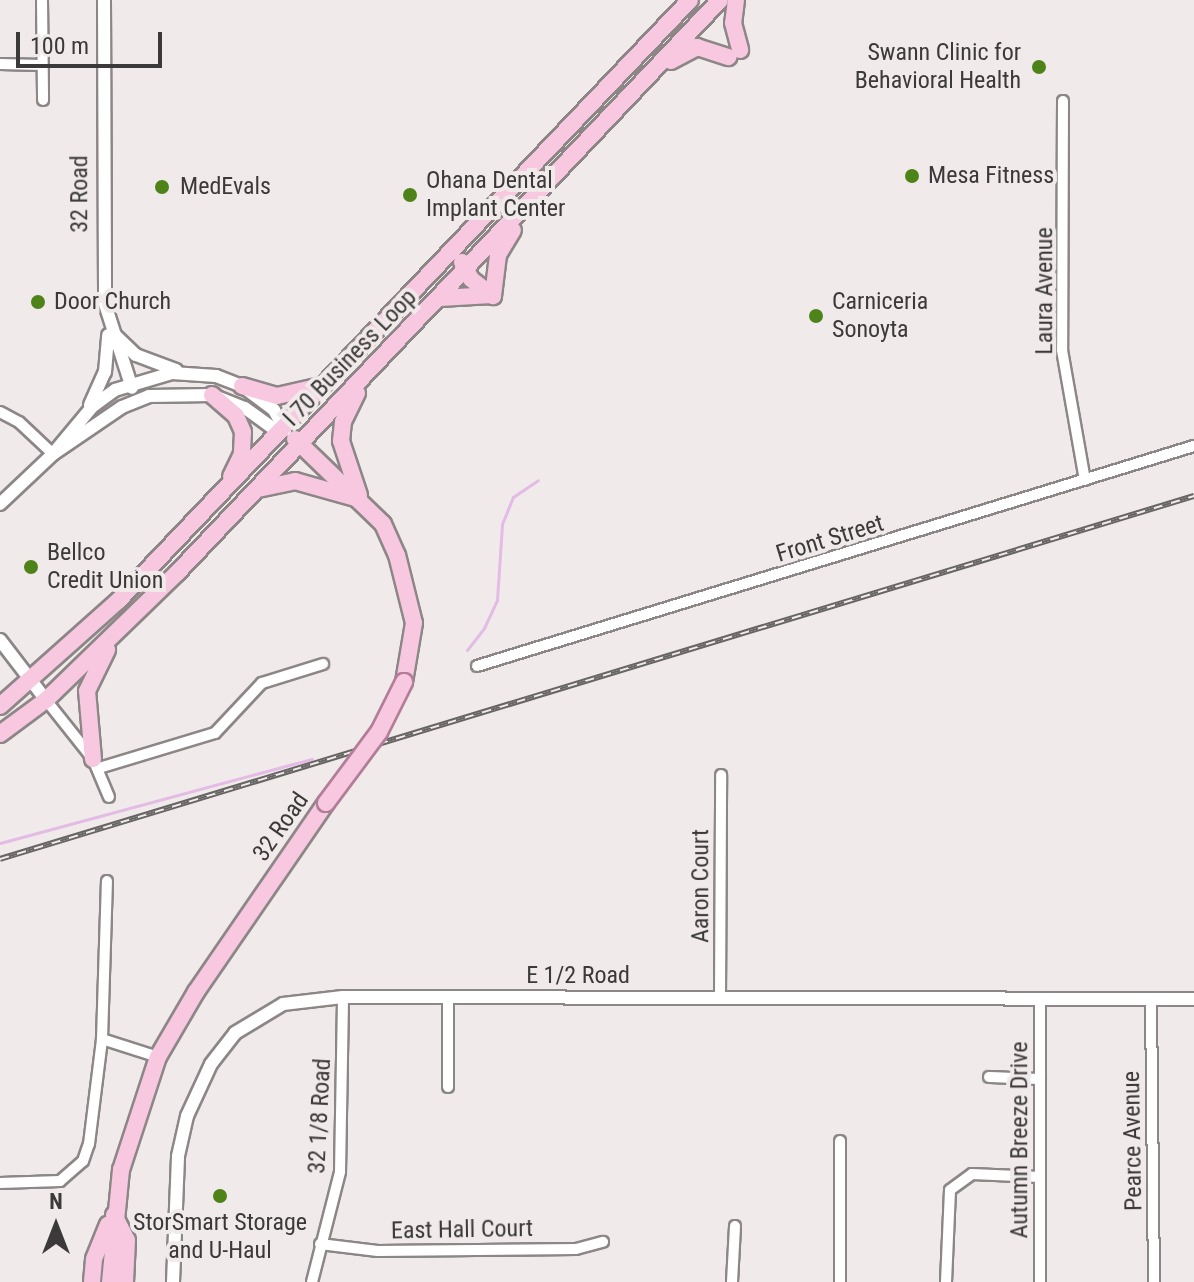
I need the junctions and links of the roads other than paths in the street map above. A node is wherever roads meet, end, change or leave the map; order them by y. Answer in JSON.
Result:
{"nodes":[{"id":1,"x":42,"y":0,"type":"edge"},
{"id":2,"x":104,"y":0,"type":"edge"},
{"id":3,"x":690,"y":0,"type":"edge"},
{"id":4,"x":720,"y":0,"type":"edge"},
{"id":5,"x":736,"y":0,"type":"edge"},
{"id":6,"x":0,"y":64,"type":"edge"},
{"id":7,"x":42,"y":65,"type":"junction"},
{"id":8,"x":651,"y":77,"type":"junction"},
{"id":9,"x":43,"y":100,"type":"dead end"},
{"id":10,"x":1063,"y":101,"type":"dead end"},
{"id":11,"x":557,"y":173,"type":"junction"},
{"id":12,"x":458,"y":245,"type":"junction"},
{"id":13,"x":464,"y":271,"type":"junction"},
{"id":14,"x":493,"y":296,"type":"junction"},
{"id":15,"x":440,"y":298,"type":"junction"},
{"id":16,"x":109,"y":328,"type":"junction"},
{"id":17,"x":378,"y":361,"type":"junction"},
{"id":18,"x":187,"y":373,"type":"junction"},
{"id":19,"x":130,"y":383,"type":"junction"},
{"id":20,"x":326,"y":384,"type":"junction"},
{"id":21,"x":242,"y":386,"type":"junction"},
{"id":22,"x":212,"y":395,"type":"junction"},
{"id":23,"x":138,"y":400,"type":"junction"},
{"id":24,"x":0,"y":412,"type":"edge"},
{"id":25,"x":82,"y":418,"type":"junction"},
{"id":26,"x":285,"y":430,"type":"junction"},
{"id":27,"x":301,"y":444,"type":"junction"},
{"id":28,"x":1194,"y":446,"type":"edge"},
{"id":29,"x":53,"y":454,"type":"junction"},
{"id":30,"x":1085,"y":480,"type":"junction"},
{"id":31,"x":256,"y":490,"type":"junction"},
{"id":32,"x":360,"y":500,"type":"junction"},
{"id":33,"x":214,"y":501,"type":"junction"},
{"id":34,"x":0,"y":504,"type":"edge"},
{"id":35,"x":124,"y":627,"type":"junction"},
{"id":36,"x":2,"y":646,"type":"edge"},
{"id":37,"x":323,"y":664,"type":"dead end"},
{"id":38,"x":477,"y":666,"type":"dead end"},
{"id":39,"x":32,"y":682,"type":"junction"},
{"id":40,"x":46,"y":700,"type":"junction"},
{"id":41,"x":0,"y":706,"type":"edge"},
{"id":42,"x":0,"y":734,"type":"edge"},
{"id":43,"x":96,"y":764,"type":"junction"},
{"id":44,"x":721,"y":775,"type":"dead end"},
{"id":45,"x":109,"y":797,"type":"dead end"},
{"id":46,"x":107,"y":881,"type":"dead end"},
{"id":47,"x":343,"y":997,"type":"junction"},
{"id":48,"x":720,"y":997,"type":"junction"},
{"id":49,"x":448,"y":998,"type":"junction"},
{"id":50,"x":1040,"y":998,"type":"junction"},
{"id":51,"x":1151,"y":999,"type":"junction"},
{"id":52,"x":1194,"y":999,"type":"edge"},
{"id":53,"x":102,"y":1039,"type":"junction"},
{"id":54,"x":158,"y":1057,"type":"junction"},
{"id":55,"x":989,"y":1077,"type":"dead end"},
{"id":56,"x":1040,"y":1079,"type":"junction"},
{"id":57,"x":448,"y":1087,"type":"dead end"},
{"id":58,"x":840,"y":1141,"type":"dead end"},
{"id":59,"x":1040,"y":1177,"type":"junction"},
{"id":60,"x":0,"y":1183,"type":"edge"},
{"id":61,"x":113,"y":1213,"type":"junction"},
{"id":62,"x":735,"y":1226,"type":"dead end"},
{"id":63,"x":603,"y":1242,"type":"dead end"},
{"id":64,"x":320,"y":1244,"type":"junction"},
{"id":65,"x":92,"y":1282,"type":"edge"},
{"id":66,"x":110,"y":1282,"type":"edge"},
{"id":67,"x":125,"y":1282,"type":"edge"},
{"id":68,"x":173,"y":1282,"type":"edge"},
{"id":69,"x":312,"y":1282,"type":"edge"},
{"id":70,"x":732,"y":1282,"type":"edge"},
{"id":71,"x":840,"y":1282,"type":"edge"},
{"id":72,"x":946,"y":1282,"type":"edge"},
{"id":73,"x":1040,"y":1282,"type":"edge"},
{"id":74,"x":1154,"y":1282,"type":"edge"}],
"edges":[{"from":1,"to":7,"type":"street"},
{"from":2,"to":16,"type":"street","name":"32 Road"},
{"from":3,"to":12,"type":"main road","name":"I 70 Business Loop"},
{"from":4,"to":8,"type":"main road","name":"I 70 Business Loop"},
{"from":5,"to":8,"type":"main road"},
{"from":6,"to":7,"type":"street"},
{"from":7,"to":9,"type":"street"},
{"from":8,"to":11,"type":"main road","name":"I 70 Business Loop"},
{"from":10,"to":30,"type":"street","name":"Laura Avenue"},
{"from":11,"to":13,"type":"main road","name":"I 70 Business Loop"},
{"from":11,"to":14,"type":"main road"},
{"from":12,"to":13,"type":"main road"},
{"from":12,"to":20,"type":"main road","name":"I 70 Business Loop"},
{"from":13,"to":14,"type":"main road"},
{"from":13,"to":15,"type":"main road","name":"I 70 Business Loop"},
{"from":14,"to":15,"type":"main road"},
{"from":15,"to":17,"type":"main road","name":"I 70 Business Loop"},
{"from":16,"to":18,"type":"street"},
{"from":16,"to":19,"type":"street","name":"32 Road"},
{"from":16,"to":25,"type":"street"},
{"from":17,"to":27,"type":"main road","name":"I 70 Business Loop"},
{"from":17,"to":32,"type":"main road"},
{"from":18,"to":19,"type":"street","name":"32 Road"},
{"from":18,"to":21,"type":"street","name":"32 Road"},
{"from":19,"to":23,"type":"street","name":"32 Road"},
{"from":19,"to":25,"type":"street","name":"32 Road"},
{"from":20,"to":21,"type":"main road"},
{"from":20,"to":26,"type":"main road","name":"I 70 Business Loop"},
{"from":21,"to":26,"type":"street","name":"32 Road"},
{"from":22,"to":23,"type":"street","name":"32 Road"},
{"from":22,"to":26,"type":"street","name":"32 Road"},
{"from":22,"to":33,"type":"main road"},
{"from":23,"to":29,"type":"street","name":"32 Road"},
{"from":24,"to":29,"type":"street"},
{"from":25,"to":29,"type":"street","name":"32 Road"},
{"from":26,"to":27,"type":"main road","name":"32 Road"},
{"from":26,"to":33,"type":"main road","name":"I 70 Business Loop"},
{"from":27,"to":31,"type":"main road","name":"I 70 Business Loop"},
{"from":27,"to":32,"type":"main road","name":"32 Road"},
{"from":28,"to":30,"type":"street","name":"Front Street"},
{"from":29,"to":34,"type":"street","name":"32 Road"},
{"from":30,"to":38,"type":"street","name":"Front Street"},
{"from":31,"to":32,"type":"main road"},
{"from":31,"to":35,"type":"main road","name":"I 70 Business Loop"},
{"from":32,"to":54,"type":"main road","name":"32 Road","bridge":true},
{"from":33,"to":39,"type":"main road","name":"I 70 Business Loop"},
{"from":35,"to":40,"type":"main road","name":"I 70 Business Loop"},
{"from":35,"to":43,"type":"main road"},
{"from":36,"to":39,"type":"street"},
{"from":37,"to":43,"type":"street"},
{"from":39,"to":40,"type":"street"},
{"from":39,"to":41,"type":"main road","name":"I 70 Business Loop"},
{"from":40,"to":42,"type":"main road","name":"I 70 Business Loop"},
{"from":40,"to":43,"type":"street"},
{"from":43,"to":45,"type":"street"},
{"from":44,"to":48,"type":"street","name":"Aaron Court"},
{"from":46,"to":53,"type":"street"},
{"from":47,"to":49,"type":"street","name":"E 1/2 Road"},
{"from":47,"to":64,"type":"street","name":"32 1/8 Road"},
{"from":47,"to":68,"type":"street","name":"E 1/2 Road"},
{"from":48,"to":49,"type":"street","name":"E 1/2 Road"},
{"from":48,"to":50,"type":"street","name":"E 1/2 Road"},
{"from":49,"to":57,"type":"street"},
{"from":50,"to":51,"type":"street","name":"E 1/2 Road"},
{"from":50,"to":56,"type":"street","name":"Autumn Breeze Drive"},
{"from":51,"to":52,"type":"street","name":"E 1/2 Road"},
{"from":51,"to":74,"type":"street","name":"Pearce Avenue"},
{"from":53,"to":54,"type":"street"},
{"from":53,"to":60,"type":"street"},
{"from":54,"to":61,"type":"main road","name":"32 Road"},
{"from":55,"to":56,"type":"street"},
{"from":56,"to":59,"type":"street","name":"Autumn Breeze Drive"},
{"from":58,"to":71,"type":"street"},
{"from":59,"to":72,"type":"street"},
{"from":59,"to":73,"type":"street","name":"Autumn Breeze Drive"},
{"from":61,"to":65,"type":"main road"},
{"from":61,"to":66,"type":"main road","name":"32 Road"},
{"from":61,"to":67,"type":"main road"},
{"from":62,"to":70,"type":"street"},
{"from":63,"to":64,"type":"street","name":"East Hall Court"},
{"from":64,"to":69,"type":"street","name":"32 1/8 Road"}]}
